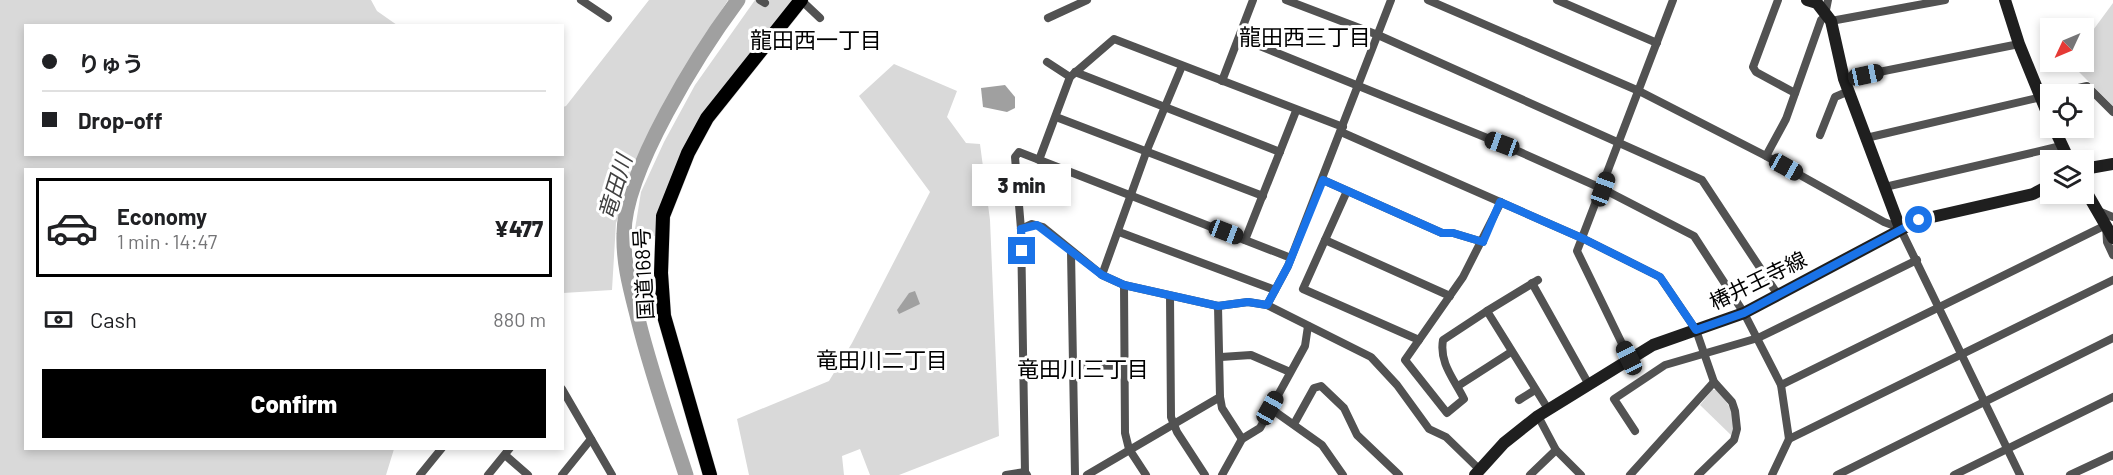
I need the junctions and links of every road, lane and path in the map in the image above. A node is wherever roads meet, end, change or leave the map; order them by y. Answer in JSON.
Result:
{"nodes":[{"id":1,"x":581,"y":0,"type":"edge"},
{"id":2,"x":801,"y":0,"type":"edge"},
{"id":3,"x":1087,"y":0,"type":"edge"},
{"id":4,"x":1253,"y":0,"type":"edge"},
{"id":5,"x":1286,"y":0,"type":"edge"},
{"id":6,"x":1391,"y":0,"type":"edge"},
{"id":7,"x":1428,"y":0,"type":"edge"},
{"id":8,"x":1557,"y":0,"type":"edge"},
{"id":9,"x":1673,"y":0,"type":"edge"},
{"id":10,"x":1778,"y":0,"type":"edge"},
{"id":11,"x":1807,"y":0,"type":"edge"},
{"id":12,"x":1944,"y":0,"type":"edge"},
{"id":13,"x":2005,"y":0,"type":"edge"},
{"id":14,"x":1828,"y":11,"type":"edge"},
{"id":15,"x":608,"y":18,"type":"dead end"},
{"id":16,"x":820,"y":18,"type":"dead end"},
{"id":17,"x":1048,"y":18,"type":"dead end"},
{"id":18,"x":1378,"y":34,"type":"junction"},
{"id":19,"x":1240,"y":38,"type":"junction"},
{"id":20,"x":1657,"y":43,"type":"junction"},
{"id":21,"x":2019,"y":44,"type":"junction"},
{"id":22,"x":1047,"y":62,"type":"dead end"},
{"id":23,"x":1182,"y":66,"type":"junction"},
{"id":24,"x":1073,"y":75,"type":"junction"},
{"id":25,"x":1222,"y":81,"type":"junction"},
{"id":26,"x":1359,"y":84,"type":"junction"},
{"id":27,"x":2041,"y":84,"type":"edge"},
{"id":28,"x":1846,"y":85,"type":"junction"},
{"id":29,"x":1639,"y":91,"type":"junction"},
{"id":30,"x":1795,"y":93,"type":"junction"},
{"id":31,"x":2094,"y":93,"type":"edge"},
{"id":32,"x":2040,"y":98,"type":"edge"},
{"id":33,"x":1164,"y":107,"type":"junction"},
{"id":34,"x":1296,"y":111,"type":"junction"},
{"id":35,"x":2113,"y":111,"type":"edge"},
{"id":36,"x":1056,"y":117,"type":"junction"},
{"id":37,"x":1342,"y":130,"type":"junction"},
{"id":38,"x":1820,"y":135,"type":"dead end"},
{"id":39,"x":1866,"y":138,"type":"junction"},
{"id":40,"x":2058,"y":138,"type":"edge"},
{"id":41,"x":1620,"y":141,"type":"junction"},
{"id":42,"x":2061,"y":146,"type":"junction"},
{"id":43,"x":1147,"y":150,"type":"junction"},
{"id":44,"x":2063,"y":150,"type":"edge"},
{"id":45,"x":1280,"y":152,"type":"junction"},
{"id":46,"x":1766,"y":156,"type":"junction"},
{"id":47,"x":1039,"y":160,"type":"junction"},
{"id":48,"x":2113,"y":164,"type":"edge"},
{"id":49,"x":2094,"y":167,"type":"edge"},
{"id":50,"x":1323,"y":180,"type":"junction"},
{"id":51,"x":1885,"y":187,"type":"junction"},
{"id":52,"x":1603,"y":189,"type":"junction"},
{"id":53,"x":2040,"y":190,"type":"edge"},
{"id":54,"x":1347,"y":191,"type":"junction"},
{"id":55,"x":1131,"y":195,"type":"junction"},
{"id":56,"x":1263,"y":196,"type":"junction"},
{"id":57,"x":1500,"y":202,"type":"junction"},
{"id":58,"x":2093,"y":204,"type":"edge"},
{"id":59,"x":2109,"y":221,"type":"edge"},
{"id":60,"x":1900,"y":228,"type":"junction"},
{"id":61,"x":1021,"y":229,"type":"junction"},
{"id":62,"x":1119,"y":232,"type":"junction"},
{"id":63,"x":2113,"y":238,"type":"edge"},
{"id":64,"x":1584,"y":239,"type":"junction"},
{"id":65,"x":1245,"y":240,"type":"junction"},
{"id":66,"x":1324,"y":240,"type":"junction"},
{"id":67,"x":1483,"y":242,"type":"junction"},
{"id":68,"x":1071,"y":252,"type":"junction"},
{"id":69,"x":2113,"y":255,"type":"edge"},
{"id":70,"x":1291,"y":258,"type":"junction"},
{"id":71,"x":1917,"y":260,"type":"junction"},
{"id":72,"x":1102,"y":275,"type":"junction"},
{"id":73,"x":2113,"y":280,"type":"edge"},
{"id":74,"x":1124,"y":285,"type":"junction"},
{"id":75,"x":1275,"y":290,"type":"junction"},
{"id":76,"x":1778,"y":295,"type":"junction"},
{"id":77,"x":1170,"y":296,"type":"junction"},
{"id":78,"x":1450,"y":296,"type":"junction"},
{"id":79,"x":1267,"y":305,"type":"junction"},
{"id":80,"x":1218,"y":306,"type":"junction"},
{"id":81,"x":1940,"y":308,"type":"junction"},
{"id":82,"x":1487,"y":311,"type":"junction"},
{"id":83,"x":1744,"y":313,"type":"junction"},
{"id":84,"x":1308,"y":326,"type":"junction"},
{"id":85,"x":1696,"y":330,"type":"junction"},
{"id":86,"x":1758,"y":338,"type":"junction"},
{"id":87,"x":2113,"y":338,"type":"edge"},
{"id":88,"x":1419,"y":339,"type":"junction"},
{"id":89,"x":1511,"y":352,"type":"junction"},
{"id":90,"x":1705,"y":352,"type":"junction"},
{"id":91,"x":1963,"y":354,"type":"junction"},
{"id":92,"x":1221,"y":357,"type":"junction"},
{"id":93,"x":1629,"y":358,"type":"junction"},
{"id":94,"x":1024,"y":364,"type":"junction"},
{"id":95,"x":1072,"y":364,"type":"junction"},
{"id":96,"x":1125,"y":366,"type":"junction"},
{"id":97,"x":1290,"y":372,"type":"junction"},
{"id":98,"x":1714,"y":382,"type":"junction"},
{"id":99,"x":1588,"y":383,"type":"junction"},
{"id":100,"x":1781,"y":385,"type":"junction"},
{"id":101,"x":1458,"y":386,"type":"junction"},
{"id":102,"x":1535,"y":390,"type":"junction"},
{"id":103,"x":564,"y":392,"type":"edge"},
{"id":104,"x":1220,"y":397,"type":"junction"},
{"id":105,"x":2113,"y":397,"type":"edge"},
{"id":106,"x":1519,"y":400,"type":"dead end"},
{"id":107,"x":1986,"y":402,"type":"junction"},
{"id":108,"x":1270,"y":408,"type":"junction"},
{"id":109,"x":1543,"y":413,"type":"junction"},
{"id":110,"x":1173,"y":423,"type":"junction"},
{"id":111,"x":1294,"y":424,"type":"junction"},
{"id":112,"x":1635,"y":431,"type":"dead end"},
{"id":113,"x":591,"y":439,"type":"junction"},
{"id":114,"x":1789,"y":439,"type":"junction"},
{"id":115,"x":1242,"y":440,"type":"junction"},
{"id":116,"x":2008,"y":448,"type":"junction"},
{"id":117,"x":1130,"y":449,"type":"junction"},
{"id":118,"x":440,"y":450,"type":"edge"},
{"id":119,"x":1556,"y":450,"type":"junction"},
{"id":120,"x":507,"y":452,"type":"edge"},
{"id":121,"x":2113,"y":455,"type":"edge"},
{"id":122,"x":1477,"y":472,"type":"edge"},
{"id":123,"x":1636,"y":473,"type":"edge"},
{"id":124,"x":1026,"y":474,"type":"edge"},
{"id":125,"x":420,"y":475,"type":"edge"},
{"id":126,"x":488,"y":475,"type":"edge"},
{"id":127,"x":528,"y":475,"type":"edge"},
{"id":128,"x":562,"y":475,"type":"edge"},
{"id":129,"x":612,"y":475,"type":"edge"},
{"id":130,"x":710,"y":475,"type":"edge"},
{"id":131,"x":1006,"y":475,"type":"edge"},
{"id":132,"x":1075,"y":475,"type":"edge"},
{"id":133,"x":1087,"y":475,"type":"edge"},
{"id":134,"x":1146,"y":475,"type":"edge"},
{"id":135,"x":1205,"y":475,"type":"edge"},
{"id":136,"x":1222,"y":475,"type":"edge"},
{"id":137,"x":1343,"y":475,"type":"edge"},
{"id":138,"x":1399,"y":475,"type":"edge"},
{"id":139,"x":1530,"y":475,"type":"edge"},
{"id":140,"x":1581,"y":475,"type":"edge"},
{"id":141,"x":1698,"y":475,"type":"edge"},
{"id":142,"x":1772,"y":475,"type":"edge"},
{"id":143,"x":1837,"y":475,"type":"edge"},
{"id":144,"x":1954,"y":475,"type":"edge"},
{"id":145,"x":2020,"y":475,"type":"edge"},
{"id":146,"x":2070,"y":475,"type":"edge"}],
"edges":[{"from":1,"to":15,"type":"street"},
{"from":2,"to":16,"type":"street"},
{"from":2,"to":130,"type":"highway","name":"国道168号"},
{"from":3,"to":17,"type":"street"},
{"from":4,"to":19,"type":"street"},
{"from":5,"to":18,"type":"street"},
{"from":6,"to":18,"type":"street"},
{"from":7,"to":29,"type":"street"},
{"from":8,"to":20,"type":"street"},
{"from":9,"to":20,"type":"street"},
{"from":10,"to":30,"type":"street"},
{"from":11,"to":14,"type":"main road"},
{"from":12,"to":14,"type":"street"},
{"from":13,"to":21,"type":"main road"},
{"from":14,"to":28,"type":"main road"},
{"from":14,"to":30,"type":"street"},
{"from":18,"to":26,"type":"street"},
{"from":18,"to":41,"type":"street"},
{"from":19,"to":25,"type":"street"},
{"from":19,"to":26,"type":"street"},
{"from":20,"to":29,"type":"street"},
{"from":21,"to":27,"type":"main road"},
{"from":21,"to":28,"type":"street"},
{"from":22,"to":24,"type":"street"},
{"from":23,"to":24,"type":"street"},
{"from":23,"to":25,"type":"street"},
{"from":23,"to":33,"type":"street"},
{"from":24,"to":33,"type":"street"},
{"from":24,"to":36,"type":"street"},
{"from":25,"to":34,"type":"street"},
{"from":26,"to":37,"type":"street"},
{"from":26,"to":52,"type":"street"},
{"from":28,"to":38,"type":"street"},
{"from":28,"to":39,"type":"main road"},
{"from":29,"to":41,"type":"street"},
{"from":29,"to":46,"type":"street"},
{"from":30,"to":46,"type":"street"},
{"from":31,"to":35,"type":"street"},
{"from":32,"to":39,"type":"street"},
{"from":33,"to":43,"type":"street"},
{"from":33,"to":45,"type":"street"},
{"from":34,"to":37,"type":"street"},
{"from":34,"to":45,"type":"street"},
{"from":36,"to":43,"type":"street"},
{"from":36,"to":47,"type":"street"},
{"from":37,"to":50,"type":"street"},
{"from":37,"to":57,"type":"street"},
{"from":39,"to":51,"type":"main road"},
{"from":40,"to":42,"type":"main road"},
{"from":41,"to":52,"type":"street"},
{"from":41,"to":76,"type":"street"},
{"from":42,"to":44,"type":"main road"},
{"from":42,"to":51,"type":"street"},
{"from":43,"to":55,"type":"street"},
{"from":43,"to":56,"type":"street"},
{"from":45,"to":56,"type":"street"},
{"from":46,"to":60,"type":"street"},
{"from":47,"to":55,"type":"street"},
{"from":47,"to":61,"type":"street"},
{"from":48,"to":49,"type":"main road"},
{"from":50,"to":54,"type":"street"},
{"from":50,"to":70,"type":"street"},
{"from":51,"to":60,"type":"main road"},
{"from":52,"to":64,"type":"street"},
{"from":52,"to":83,"type":"street"},
{"from":53,"to":60,"type":"main road","name":"椿井王寺線"},
{"from":54,"to":66,"type":"street"},
{"from":54,"to":67,"type":"street"},
{"from":55,"to":62,"type":"street"},
{"from":55,"to":65,"type":"street"},
{"from":56,"to":65,"type":"street"},
{"from":57,"to":64,"type":"street"},
{"from":57,"to":67,"type":"street"},
{"from":58,"to":59,"type":"main road"},
{"from":59,"to":63,"type":"main road"},
{"from":59,"to":69,"type":"street"},
{"from":59,"to":81,"type":"street"},
{"from":60,"to":71,"type":"street"},
{"from":60,"to":76,"type":"main road","name":"椿井王寺線"},
{"from":61,"to":68,"type":"street"},
{"from":61,"to":94,"type":"street"},
{"from":62,"to":72,"type":"street"},
{"from":62,"to":75,"type":"street"},
{"from":64,"to":85,"type":"street"},
{"from":64,"to":93,"type":"street"},
{"from":65,"to":70,"type":"street"},
{"from":66,"to":78,"type":"street"},
{"from":66,"to":88,"type":"street"},
{"from":67,"to":78,"type":"street"},
{"from":68,"to":72,"type":"street"},
{"from":68,"to":95,"type":"street"},
{"from":70,"to":75,"type":"street"},
{"from":71,"to":81,"type":"street"},
{"from":71,"to":86,"type":"street"},
{"from":72,"to":74,"type":"street"},
{"from":73,"to":91,"type":"street"},
{"from":74,"to":77,"type":"street"},
{"from":74,"to":96,"type":"street"},
{"from":75,"to":79,"type":"street"},
{"from":76,"to":83,"type":"main road","name":"椿井王寺線"},
{"from":77,"to":80,"type":"street"},
{"from":77,"to":110,"type":"street"},
{"from":78,"to":88,"type":"street"},
{"from":79,"to":80,"type":"street"},
{"from":79,"to":84,"type":"street"},
{"from":80,"to":92,"type":"street"},
{"from":81,"to":91,"type":"street"},
{"from":81,"to":100,"type":"street"},
{"from":82,"to":89,"type":"street"},
{"from":82,"to":99,"type":"street"},
{"from":82,"to":101,"type":"street"},
{"from":83,"to":85,"type":"main road","name":"椿井王寺線"},
{"from":83,"to":86,"type":"street"},
{"from":84,"to":97,"type":"street"},
{"from":84,"to":122,"type":"street"},
{"from":85,"to":90,"type":"street"},
{"from":85,"to":93,"type":"main road","name":"椿井王寺線"},
{"from":86,"to":90,"type":"street"},
{"from":86,"to":100,"type":"street"},
{"from":87,"to":107,"type":"street"},
{"from":88,"to":101,"type":"street"},
{"from":89,"to":101,"type":"street"},
{"from":89,"to":102,"type":"street"},
{"from":90,"to":98,"type":"street"},
{"from":90,"to":112,"type":"street"},
{"from":91,"to":107,"type":"street"},
{"from":91,"to":114,"type":"street"},
{"from":92,"to":97,"type":"street"},
{"from":92,"to":104,"type":"street"},
{"from":93,"to":99,"type":"main road","name":"椿井王寺線"},
{"from":94,"to":95,"type":"street"},
{"from":94,"to":124,"type":"street"},
{"from":95,"to":96,"type":"street"},
{"from":95,"to":132,"type":"street"},
{"from":96,"to":117,"type":"street"},
{"from":97,"to":108,"type":"street"},
{"from":98,"to":123,"type":"street"},
{"from":98,"to":141,"type":"street"},
{"from":99,"to":109,"type":"main road","name":"椿井王寺線"},
{"from":100,"to":114,"type":"street"},
{"from":102,"to":106,"type":"street"},
{"from":102,"to":109,"type":"street"},
{"from":103,"to":113,"type":"street"},
{"from":104,"to":110,"type":"street"},
{"from":104,"to":115,"type":"street"},
{"from":105,"to":116,"type":"street"},
{"from":107,"to":116,"type":"street"},
{"from":107,"to":143,"type":"street"},
{"from":108,"to":111,"type":"street"},
{"from":108,"to":115,"type":"street"},
{"from":109,"to":119,"type":"street"},
{"from":109,"to":122,"type":"main road","name":"椿井王寺線"},
{"from":110,"to":117,"type":"street"},
{"from":110,"to":135,"type":"street"},
{"from":111,"to":137,"type":"street"},
{"from":111,"to":138,"type":"street"},
{"from":113,"to":128,"type":"street"},
{"from":113,"to":129,"type":"street"},
{"from":114,"to":142,"type":"street"},
{"from":115,"to":136,"type":"street"},
{"from":116,"to":144,"type":"street"},
{"from":116,"to":145,"type":"street"},
{"from":117,"to":133,"type":"street"},
{"from":117,"to":134,"type":"street"},
{"from":118,"to":125,"type":"street"},
{"from":119,"to":139,"type":"street"},
{"from":119,"to":140,"type":"street"},
{"from":120,"to":126,"type":"street"},
{"from":120,"to":127,"type":"street"},
{"from":121,"to":146,"type":"street"},
{"from":124,"to":131,"type":"street"}]}
